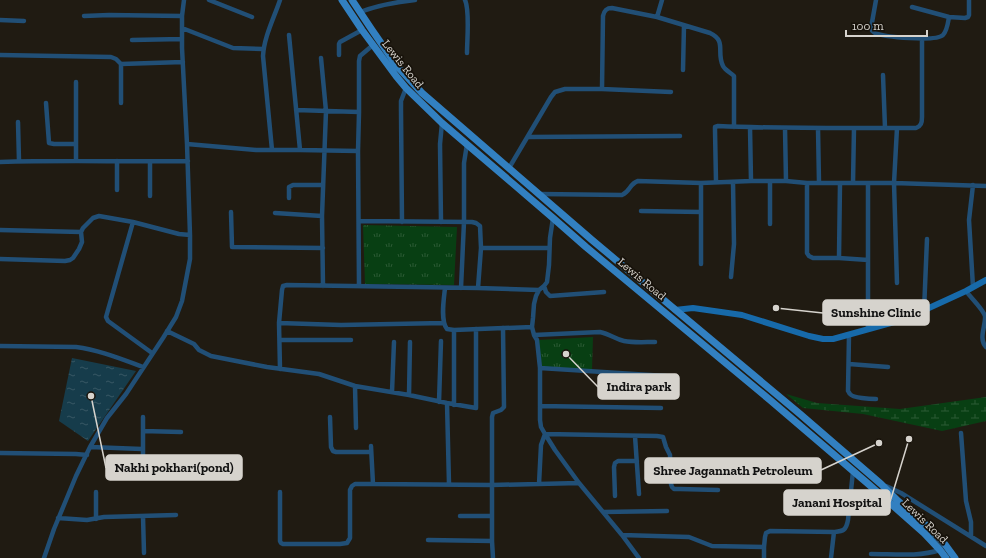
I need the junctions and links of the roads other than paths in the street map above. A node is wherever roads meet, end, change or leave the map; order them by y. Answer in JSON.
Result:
{"nodes":[{"id":1,"x":184,"y":0,"type":"edge"},
{"id":2,"x":209,"y":0,"type":"edge"},
{"id":3,"x":280,"y":0,"type":"edge"},
{"id":4,"x":342,"y":0,"type":"edge"},
{"id":5,"x":352,"y":0,"type":"edge"},
{"id":6,"x":415,"y":0,"type":"edge"},
{"id":7,"x":465,"y":0,"type":"edge"},
{"id":8,"x":662,"y":0,"type":"edge"},
{"id":9,"x":876,"y":0,"type":"edge"},
{"id":10,"x":969,"y":0,"type":"edge"},
{"id":11,"x":393,"y":1,"type":"edge"},
{"id":12,"x":912,"y":7,"type":"dead end"},
{"id":13,"x":360,"y":12,"type":"junction"},
{"id":14,"x":84,"y":16,"type":"dead end"},
{"id":15,"x":182,"y":16,"type":"junction"},
{"id":16,"x":252,"y":17,"type":"dead end"},
{"id":17,"x":657,"y":17,"type":"junction"},
{"id":18,"x":949,"y":17,"type":"junction"},
{"id":19,"x":0,"y":20,"type":"edge"},
{"id":20,"x":24,"y":21,"type":"dead end"},
{"id":21,"x":684,"y":25,"type":"junction"},
{"id":22,"x":182,"y":28,"type":"junction"},
{"id":23,"x":362,"y":30,"type":"junction"},
{"id":24,"x":288,"y":35,"type":"dead end"},
{"id":25,"x":922,"y":39,"type":"junction"},
{"id":26,"x":132,"y":40,"type":"dead end"},
{"id":27,"x":182,"y":40,"type":"junction"},
{"id":28,"x":373,"y":45,"type":"junction"},
{"id":29,"x":263,"y":49,"type":"junction"},
{"id":30,"x":467,"y":53,"type":"dead end"},
{"id":31,"x":0,"y":55,"type":"edge"},
{"id":32,"x":339,"y":55,"type":"dead end"},
{"id":33,"x":321,"y":58,"type":"dead end"},
{"id":34,"x":183,"y":62,"type":"junction"},
{"id":35,"x":121,"y":64,"type":"junction"},
{"id":36,"x":683,"y":70,"type":"dead end"},
{"id":37,"x":883,"y":75,"type":"dead end"},
{"id":38,"x":76,"y":82,"type":"dead end"},
{"id":39,"x":406,"y":88,"type":"junction"},
{"id":40,"x":602,"y":89,"type":"junction"},
{"id":41,"x":671,"y":92,"type":"dead end"},
{"id":42,"x":46,"y":103,"type":"dead end"},
{"id":43,"x":121,"y":103,"type":"dead end"},
{"id":44,"x":296,"y":110,"type":"junction"},
{"id":45,"x":326,"y":111,"type":"junction"},
{"id":46,"x":360,"y":112,"type":"junction"},
{"id":47,"x":18,"y":122,"type":"dead end"},
{"id":48,"x":442,"y":123,"type":"junction"},
{"id":49,"x":734,"y":127,"type":"junction"},
{"id":50,"x":750,"y":128,"type":"junction"},
{"id":51,"x":785,"y":128,"type":"junction"},
{"id":52,"x":818,"y":128,"type":"junction"},
{"id":53,"x":854,"y":128,"type":"junction"},
{"id":54,"x":885,"y":128,"type":"junction"},
{"id":55,"x":897,"y":128,"type":"junction"},
{"id":56,"x":680,"y":136,"type":"dead end"},
{"id":57,"x":528,"y":137,"type":"junction"},
{"id":58,"x":76,"y":144,"type":"junction"},
{"id":59,"x":187,"y":144,"type":"junction"},
{"id":60,"x":467,"y":144,"type":"junction"},
{"id":61,"x":272,"y":150,"type":"junction"},
{"id":62,"x":300,"y":150,"type":"junction"},
{"id":63,"x":324,"y":150,"type":"junction"},
{"id":64,"x":358,"y":152,"type":"junction"},
{"id":65,"x":76,"y":161,"type":"junction"},
{"id":66,"x":117,"y":161,"type":"junction"},
{"id":67,"x":188,"y":161,"type":"junction"},
{"id":68,"x":0,"y":162,"type":"edge"},
{"id":69,"x":19,"y":162,"type":"junction"},
{"id":70,"x":150,"y":162,"type":"junction"},
{"id":71,"x":509,"y":168,"type":"junction"},
{"id":72,"x":750,"y":181,"type":"junction"},
{"id":73,"x":770,"y":181,"type":"junction"},
{"id":74,"x":716,"y":182,"type":"junction"},
{"id":75,"x":733,"y":182,"type":"junction"},
{"id":76,"x":786,"y":182,"type":"junction"},
{"id":77,"x":701,"y":183,"type":"junction"},
{"id":78,"x":808,"y":183,"type":"junction"},
{"id":79,"x":819,"y":183,"type":"junction"},
{"id":80,"x":840,"y":183,"type":"junction"},
{"id":81,"x":853,"y":183,"type":"junction"},
{"id":82,"x":868,"y":183,"type":"junction"},
{"id":83,"x":894,"y":183,"type":"junction"},
{"id":84,"x":324,"y":185,"type":"junction"},
{"id":85,"x":973,"y":185,"type":"junction"},
{"id":86,"x":986,"y":186,"type":"edge"},
{"id":87,"x":116,"y":190,"type":"dead end"},
{"id":88,"x":538,"y":194,"type":"junction"},
{"id":89,"x":150,"y":196,"type":"dead end"},
{"id":90,"x":289,"y":198,"type":"dead end"},
{"id":91,"x":641,"y":211,"type":"dead end"},
{"id":92,"x":231,"y":212,"type":"dead end"},
{"id":93,"x":701,"y":212,"type":"junction"},
{"id":94,"x":275,"y":213,"type":"dead end"},
{"id":95,"x":322,"y":216,"type":"junction"},
{"id":96,"x":553,"y":218,"type":"junction"},
{"id":97,"x":359,"y":221,"type":"junction"},
{"id":98,"x":133,"y":222,"type":"junction"},
{"id":99,"x":402,"y":222,"type":"junction"},
{"id":100,"x":441,"y":222,"type":"junction"},
{"id":101,"x":464,"y":222,"type":"junction"},
{"id":102,"x":770,"y":224,"type":"dead end"},
{"id":103,"x":0,"y":230,"type":"edge"},
{"id":104,"x":81,"y":232,"type":"junction"},
{"id":105,"x":190,"y":235,"type":"junction"},
{"id":106,"x":592,"y":240,"type":"junction"},
{"id":107,"x":927,"y":240,"type":"dead end"},
{"id":108,"x":323,"y":248,"type":"junction"},
{"id":109,"x":481,"y":248,"type":"junction"},
{"id":110,"x":549,"y":248,"type":"junction"},
{"id":111,"x":586,"y":248,"type":"junction"},
{"id":112,"x":839,"y":258,"type":"junction"},
{"id":113,"x":0,"y":259,"type":"edge"},
{"id":114,"x":868,"y":260,"type":"junction"},
{"id":115,"x":701,"y":264,"type":"dead end"},
{"id":116,"x":731,"y":277,"type":"dead end"},
{"id":117,"x":986,"y":280,"type":"edge"},
{"id":118,"x":897,"y":283,"type":"dead end"},
{"id":119,"x":323,"y":286,"type":"junction"},
{"id":120,"x":360,"y":286,"type":"junction"},
{"id":121,"x":544,"y":286,"type":"junction"},
{"id":122,"x":973,"y":287,"type":"junction"},
{"id":123,"x":444,"y":288,"type":"junction"},
{"id":124,"x":461,"y":288,"type":"junction"},
{"id":125,"x":478,"y":288,"type":"junction"},
{"id":126,"x":538,"y":290,"type":"junction"},
{"id":127,"x":966,"y":291,"type":"junction"},
{"id":128,"x":604,"y":292,"type":"dead end"},
{"id":129,"x":675,"y":310,"type":"junction"},
{"id":130,"x":924,"y":311,"type":"junction"},
{"id":131,"x":279,"y":323,"type":"junction"},
{"id":132,"x":444,"y":323,"type":"junction"},
{"id":133,"x":532,"y":327,"type":"junction"},
{"id":134,"x":503,"y":328,"type":"junction"},
{"id":135,"x":476,"y":329,"type":"junction"},
{"id":136,"x":868,"y":329,"type":"junction"},
{"id":137,"x":454,"y":330,"type":"junction"},
{"id":138,"x":167,"y":331,"type":"junction"},
{"id":139,"x":704,"y":333,"type":"junction"},
{"id":140,"x":534,"y":335,"type":"junction"},
{"id":141,"x":849,"y":335,"type":"junction"},
{"id":142,"x":280,"y":340,"type":"junction"},
{"id":143,"x":351,"y":340,"type":"dead end"},
{"id":144,"x":698,"y":340,"type":"junction"},
{"id":145,"x":441,"y":341,"type":"dead end"},
{"id":146,"x":394,"y":342,"type":"dead end"},
{"id":147,"x":410,"y":342,"type":"dead end"},
{"id":148,"x":655,"y":342,"type":"dead end"},
{"id":149,"x":0,"y":346,"type":"edge"},
{"id":150,"x":986,"y":347,"type":"edge"},
{"id":151,"x":152,"y":353,"type":"junction"},
{"id":152,"x":849,"y":364,"type":"junction"},
{"id":153,"x":144,"y":367,"type":"junction"},
{"id":154,"x":888,"y":367,"type":"dead end"},
{"id":155,"x":540,"y":368,"type":"junction"},
{"id":156,"x":280,"y":369,"type":"junction"},
{"id":157,"x":666,"y":376,"type":"dead end"},
{"id":158,"x":355,"y":386,"type":"junction"},
{"id":159,"x":392,"y":392,"type":"junction"},
{"id":160,"x":409,"y":395,"type":"junction"},
{"id":161,"x":876,"y":399,"type":"dead end"},
{"id":162,"x":439,"y":402,"type":"junction"},
{"id":163,"x":447,"y":403,"type":"junction"},
{"id":164,"x":454,"y":405,"type":"junction"},
{"id":165,"x":540,"y":406,"type":"junction"},
{"id":166,"x":661,"y":408,"type":"dead end"},
{"id":167,"x":330,"y":417,"type":"dead end"},
{"id":168,"x":143,"y":418,"type":"dead end"},
{"id":169,"x":356,"y":428,"type":"dead end"},
{"id":170,"x":143,"y":431,"type":"junction"},
{"id":171,"x":181,"y":432,"type":"dead end"},
{"id":172,"x":961,"y":433,"type":"dead end"},
{"id":173,"x":544,"y":434,"type":"junction"},
{"id":174,"x":635,"y":436,"type":"junction"},
{"id":175,"x":371,"y":446,"type":"dead end"},
{"id":176,"x":90,"y":447,"type":"junction"},
{"id":177,"x":142,"y":449,"type":"junction"},
{"id":178,"x":0,"y":452,"type":"edge"},
{"id":179,"x":371,"y":452,"type":"junction"},
{"id":180,"x":87,"y":455,"type":"junction"},
{"id":181,"x":637,"y":461,"type":"junction"},
{"id":182,"x":178,"y":464,"type":"dead end"},
{"id":183,"x":853,"y":471,"type":"junction"},
{"id":184,"x":579,"y":482,"type":"junction"},
{"id":185,"x":373,"y":484,"type":"junction"},
{"id":186,"x":449,"y":484,"type":"junction"},
{"id":187,"x":539,"y":484,"type":"junction"},
{"id":188,"x":881,"y":484,"type":"junction"},
{"id":189,"x":492,"y":485,"type":"junction"},
{"id":190,"x":718,"y":490,"type":"dead end"},
{"id":191,"x":96,"y":492,"type":"dead end"},
{"id":192,"x":280,"y":492,"type":"dead end"},
{"id":193,"x":639,"y":494,"type":"dead end"},
{"id":194,"x":615,"y":496,"type":"dead end"},
{"id":195,"x":667,"y":511,"type":"dead end"},
{"id":196,"x":604,"y":512,"type":"junction"},
{"id":197,"x":176,"y":515,"type":"dead end"},
{"id":198,"x":143,"y":516,"type":"junction"},
{"id":199,"x":460,"y":516,"type":"dead end"},
{"id":200,"x":492,"y":516,"type":"junction"},
{"id":201,"x":58,"y":518,"type":"junction"},
{"id":202,"x":96,"y":519,"type":"junction"},
{"id":203,"x":834,"y":532,"type":"junction"},
{"id":204,"x":622,"y":536,"type":"junction"},
{"id":205,"x":971,"y":536,"type":"junction"},
{"id":206,"x":428,"y":540,"type":"dead end"},
{"id":207,"x":492,"y":541,"type":"junction"},
{"id":208,"x":986,"y":546,"type":"edge"},
{"id":209,"x":764,"y":547,"type":"junction"},
{"id":210,"x":940,"y":550,"type":"junction"},
{"id":211,"x":144,"y":553,"type":"dead end"},
{"id":212,"x":871,"y":554,"type":"dead end"},
{"id":213,"x":44,"y":558,"type":"edge"},
{"id":214,"x":493,"y":558,"type":"edge"},
{"id":215,"x":639,"y":558,"type":"edge"},
{"id":216,"x":764,"y":558,"type":"edge"},
{"id":217,"x":831,"y":558,"type":"edge"},
{"id":218,"x":946,"y":558,"type":"edge"},
{"id":219,"x":955,"y":558,"type":"edge"}],
"edges":[{"from":1,"to":15,"type":"street"},
{"from":2,"to":16,"type":"street"},
{"from":3,"to":29,"type":"street"},
{"from":4,"to":23,"type":"main road","name":"Lewis Road"},
{"from":5,"to":13,"type":"main road","name":"Lewis Road"},
{"from":6,"to":11,"type":"street"},
{"from":7,"to":30,"type":"street"},
{"from":8,"to":17,"type":"street"},
{"from":9,"to":25,"type":"street"},
{"from":10,"to":18,"type":"street"},
{"from":11,"to":13,"type":"street"},
{"from":12,"to":18,"type":"street"},
{"from":13,"to":71,"type":"main road","name":"Lewis Road"},
{"from":14,"to":15,"type":"street"},
{"from":15,"to":22,"type":"street"},
{"from":17,"to":21,"type":"street"},
{"from":17,"to":40,"type":"street"},
{"from":18,"to":25,"type":"street"},
{"from":19,"to":20,"type":"street"},
{"from":21,"to":36,"type":"street"},
{"from":21,"to":49,"type":"street"},
{"from":22,"to":27,"type":"street"},
{"from":22,"to":29,"type":"street"},
{"from":23,"to":28,"type":"main road","name":"Lewis Road"},
{"from":23,"to":32,"type":"street"},
{"from":24,"to":44,"type":"street"},
{"from":25,"to":55,"type":"street"},
{"from":26,"to":27,"type":"street"},
{"from":27,"to":34,"type":"street"},
{"from":28,"to":39,"type":"main road","name":"Lewis Road"},
{"from":28,"to":46,"type":"street"},
{"from":29,"to":61,"type":"street"},
{"from":31,"to":35,"type":"street"},
{"from":33,"to":45,"type":"street"},
{"from":34,"to":35,"type":"street"},
{"from":34,"to":59,"type":"street"},
{"from":35,"to":43,"type":"street"},
{"from":37,"to":54,"type":"street"},
{"from":38,"to":58,"type":"street"},
{"from":39,"to":48,"type":"main road","name":"Lewis Road"},
{"from":39,"to":99,"type":"street"},
{"from":40,"to":41,"type":"street"},
{"from":40,"to":57,"type":"street"},
{"from":42,"to":58,"type":"street"},
{"from":44,"to":45,"type":"street"},
{"from":44,"to":62,"type":"street"},
{"from":45,"to":46,"type":"street"},
{"from":45,"to":63,"type":"street"},
{"from":46,"to":64,"type":"street"},
{"from":47,"to":69,"type":"street"},
{"from":48,"to":60,"type":"main road","name":"Lewis Road"},
{"from":48,"to":100,"type":"street"},
{"from":49,"to":50,"type":"street"},
{"from":49,"to":74,"type":"street"},
{"from":50,"to":51,"type":"street"},
{"from":50,"to":72,"type":"street"},
{"from":51,"to":52,"type":"street"},
{"from":51,"to":76,"type":"street"},
{"from":52,"to":53,"type":"street"},
{"from":52,"to":79,"type":"street"},
{"from":53,"to":54,"type":"street"},
{"from":53,"to":81,"type":"street"},
{"from":54,"to":55,"type":"street"},
{"from":55,"to":83,"type":"street"},
{"from":56,"to":57,"type":"street"},
{"from":57,"to":71,"type":"street"},
{"from":58,"to":65,"type":"street"},
{"from":59,"to":61,"type":"street"},
{"from":59,"to":67,"type":"street"},
{"from":60,"to":96,"type":"main road","name":"Lewis Road"},
{"from":60,"to":101,"type":"street"},
{"from":61,"to":62,"type":"street"},
{"from":62,"to":63,"type":"street"},
{"from":63,"to":64,"type":"street"},
{"from":63,"to":84,"type":"street"},
{"from":64,"to":97,"type":"street"},
{"from":65,"to":66,"type":"street"},
{"from":65,"to":69,"type":"street"},
{"from":66,"to":70,"type":"street"},
{"from":66,"to":87,"type":"street"},
{"from":67,"to":70,"type":"street"},
{"from":67,"to":105,"type":"street"},
{"from":68,"to":69,"type":"street"},
{"from":70,"to":89,"type":"street"},
{"from":71,"to":88,"type":"main road","name":"Lewis Road"},
{"from":72,"to":73,"type":"street"},
{"from":72,"to":75,"type":"street"},
{"from":73,"to":76,"type":"street"},
{"from":73,"to":102,"type":"street"},
{"from":74,"to":75,"type":"street"},
{"from":74,"to":77,"type":"street"},
{"from":75,"to":116,"type":"street"},
{"from":76,"to":78,"type":"street"},
{"from":77,"to":88,"type":"street"},
{"from":77,"to":93,"type":"street"},
{"from":78,"to":79,"type":"street"},
{"from":78,"to":112,"type":"street"},
{"from":79,"to":80,"type":"street"},
{"from":80,"to":81,"type":"street"},
{"from":80,"to":112,"type":"street"},
{"from":81,"to":82,"type":"street"},
{"from":82,"to":83,"type":"street"},
{"from":82,"to":114,"type":"street"},
{"from":83,"to":85,"type":"street"},
{"from":83,"to":118,"type":"street"},
{"from":84,"to":90,"type":"street"},
{"from":84,"to":95,"type":"street"},
{"from":85,"to":86,"type":"street"},
{"from":85,"to":122,"type":"street"},
{"from":88,"to":106,"type":"main road","name":"Lewis Road"},
{"from":91,"to":93,"type":"street"},
{"from":92,"to":108,"type":"street"},
{"from":93,"to":115,"type":"street"},
{"from":94,"to":95,"type":"street"},
{"from":95,"to":108,"type":"street"},
{"from":96,"to":110,"type":"street"},
{"from":96,"to":111,"type":"main road","name":"Lewis Road"},
{"from":97,"to":99,"type":"street"},
{"from":97,"to":120,"type":"street"},
{"from":98,"to":104,"type":"street"},
{"from":98,"to":105,"type":"street"},
{"from":98,"to":151,"type":"street"},
{"from":99,"to":100,"type":"street"},
{"from":100,"to":101,"type":"street"},
{"from":101,"to":109,"type":"street"},
{"from":101,"to":124,"type":"street"},
{"from":103,"to":104,"type":"street"},
{"from":104,"to":113,"type":"street"},
{"from":105,"to":138,"type":"street"},
{"from":106,"to":111,"type":"main road"},
{"from":106,"to":129,"type":"main road","name":"Lewis Road"},
{"from":107,"to":130,"type":"street"},
{"from":108,"to":119,"type":"street"},
{"from":109,"to":110,"type":"street"},
{"from":109,"to":125,"type":"street"},
{"from":110,"to":121,"type":"street"},
{"from":111,"to":144,"type":"main road","name":"Lewis Road"},
{"from":112,"to":114,"type":"street"},
{"from":114,"to":136,"type":"street"},
{"from":117,"to":122,"type":"street"},
{"from":119,"to":120,"type":"street"},
{"from":119,"to":131,"type":"street"},
{"from":120,"to":123,"type":"street"},
{"from":121,"to":126,"type":"street"},
{"from":121,"to":128,"type":"street"},
{"from":122,"to":127,"type":"street"},
{"from":123,"to":124,"type":"street"},
{"from":123,"to":132,"type":"street"},
{"from":124,"to":125,"type":"street"},
{"from":125,"to":126,"type":"street"},
{"from":126,"to":133,"type":"street"},
{"from":127,"to":130,"type":"street"},
{"from":127,"to":150,"type":"street"},
{"from":129,"to":139,"type":"main road","name":"Lewis Road"},
{"from":129,"to":141,"type":"street"},
{"from":130,"to":136,"type":"street"},
{"from":131,"to":132,"type":"street"},
{"from":131,"to":142,"type":"street"},
{"from":132,"to":137,"type":"street"},
{"from":133,"to":134,"type":"street"},
{"from":133,"to":140,"type":"street"},
{"from":134,"to":135,"type":"street"},
{"from":134,"to":189,"type":"street"},
{"from":135,"to":137,"type":"street"},
{"from":135,"to":164,"type":"street"},
{"from":136,"to":141,"type":"street"},
{"from":137,"to":164,"type":"street"},
{"from":138,"to":151,"type":"street"},
{"from":138,"to":156,"type":"street"},
{"from":139,"to":144,"type":"main road"},
{"from":139,"to":188,"type":"main road","name":"Lewis Road"},
{"from":140,"to":148,"type":"street"},
{"from":140,"to":155,"type":"street"},
{"from":141,"to":152,"type":"street"},
{"from":142,"to":143,"type":"street"},
{"from":142,"to":156,"type":"street"},
{"from":144,"to":183,"type":"main road","name":"Lewis Road"},
{"from":145,"to":162,"type":"street"},
{"from":146,"to":159,"type":"street"},
{"from":147,"to":160,"type":"street"},
{"from":149,"to":153,"type":"street"},
{"from":151,"to":153,"type":"street"},
{"from":152,"to":154,"type":"street"},
{"from":152,"to":161,"type":"street"},
{"from":153,"to":176,"type":"street"},
{"from":155,"to":157,"type":"street"},
{"from":155,"to":165,"type":"street"},
{"from":156,"to":158,"type":"street"},
{"from":158,"to":159,"type":"street"},
{"from":158,"to":169,"type":"street"},
{"from":159,"to":160,"type":"street"},
{"from":160,"to":162,"type":"street"},
{"from":162,"to":163,"type":"street"},
{"from":163,"to":164,"type":"street"},
{"from":163,"to":186,"type":"street"},
{"from":165,"to":166,"type":"street"},
{"from":165,"to":173,"type":"street"},
{"from":167,"to":179,"type":"street"},
{"from":168,"to":170,"type":"street"},
{"from":170,"to":171,"type":"street"},
{"from":170,"to":177,"type":"street"},
{"from":172,"to":205,"type":"street"},
{"from":173,"to":174,"type":"street"},
{"from":173,"to":184,"type":"street"},
{"from":173,"to":187,"type":"street"},
{"from":174,"to":181,"type":"street"},
{"from":174,"to":190,"type":"street"},
{"from":175,"to":179,"type":"street"},
{"from":176,"to":177,"type":"street"},
{"from":176,"to":180,"type":"street"},
{"from":177,"to":182,"type":"street"},
{"from":178,"to":180,"type":"street"},
{"from":179,"to":185,"type":"street"},
{"from":180,"to":201,"type":"street"},
{"from":181,"to":193,"type":"street"},
{"from":181,"to":194,"type":"street"},
{"from":183,"to":203,"type":"street"},
{"from":183,"to":210,"type":"main road","name":"Lewis Road"},
{"from":184,"to":187,"type":"street"},
{"from":184,"to":196,"type":"street"},
{"from":185,"to":186,"type":"street"},
{"from":185,"to":192,"type":"street"},
{"from":186,"to":189,"type":"street"},
{"from":187,"to":189,"type":"street"},
{"from":188,"to":205,"type":"street"},
{"from":188,"to":219,"type":"main road","name":"Lewis Road"},
{"from":189,"to":200,"type":"street"},
{"from":191,"to":202,"type":"street"},
{"from":195,"to":196,"type":"street"},
{"from":196,"to":204,"type":"street"},
{"from":197,"to":198,"type":"street"},
{"from":198,"to":202,"type":"street"},
{"from":198,"to":211,"type":"street"},
{"from":199,"to":200,"type":"street"},
{"from":200,"to":207,"type":"street"},
{"from":201,"to":202,"type":"street"},
{"from":201,"to":213,"type":"street"},
{"from":203,"to":209,"type":"street"},
{"from":203,"to":217,"type":"street"},
{"from":204,"to":209,"type":"street"},
{"from":204,"to":215,"type":"street"},
{"from":205,"to":208,"type":"street"},
{"from":206,"to":207,"type":"street"},
{"from":207,"to":214,"type":"street"},
{"from":209,"to":216,"type":"street"},
{"from":210,"to":212,"type":"street"},
{"from":210,"to":218,"type":"main road","name":"Lewis Road"}]}
